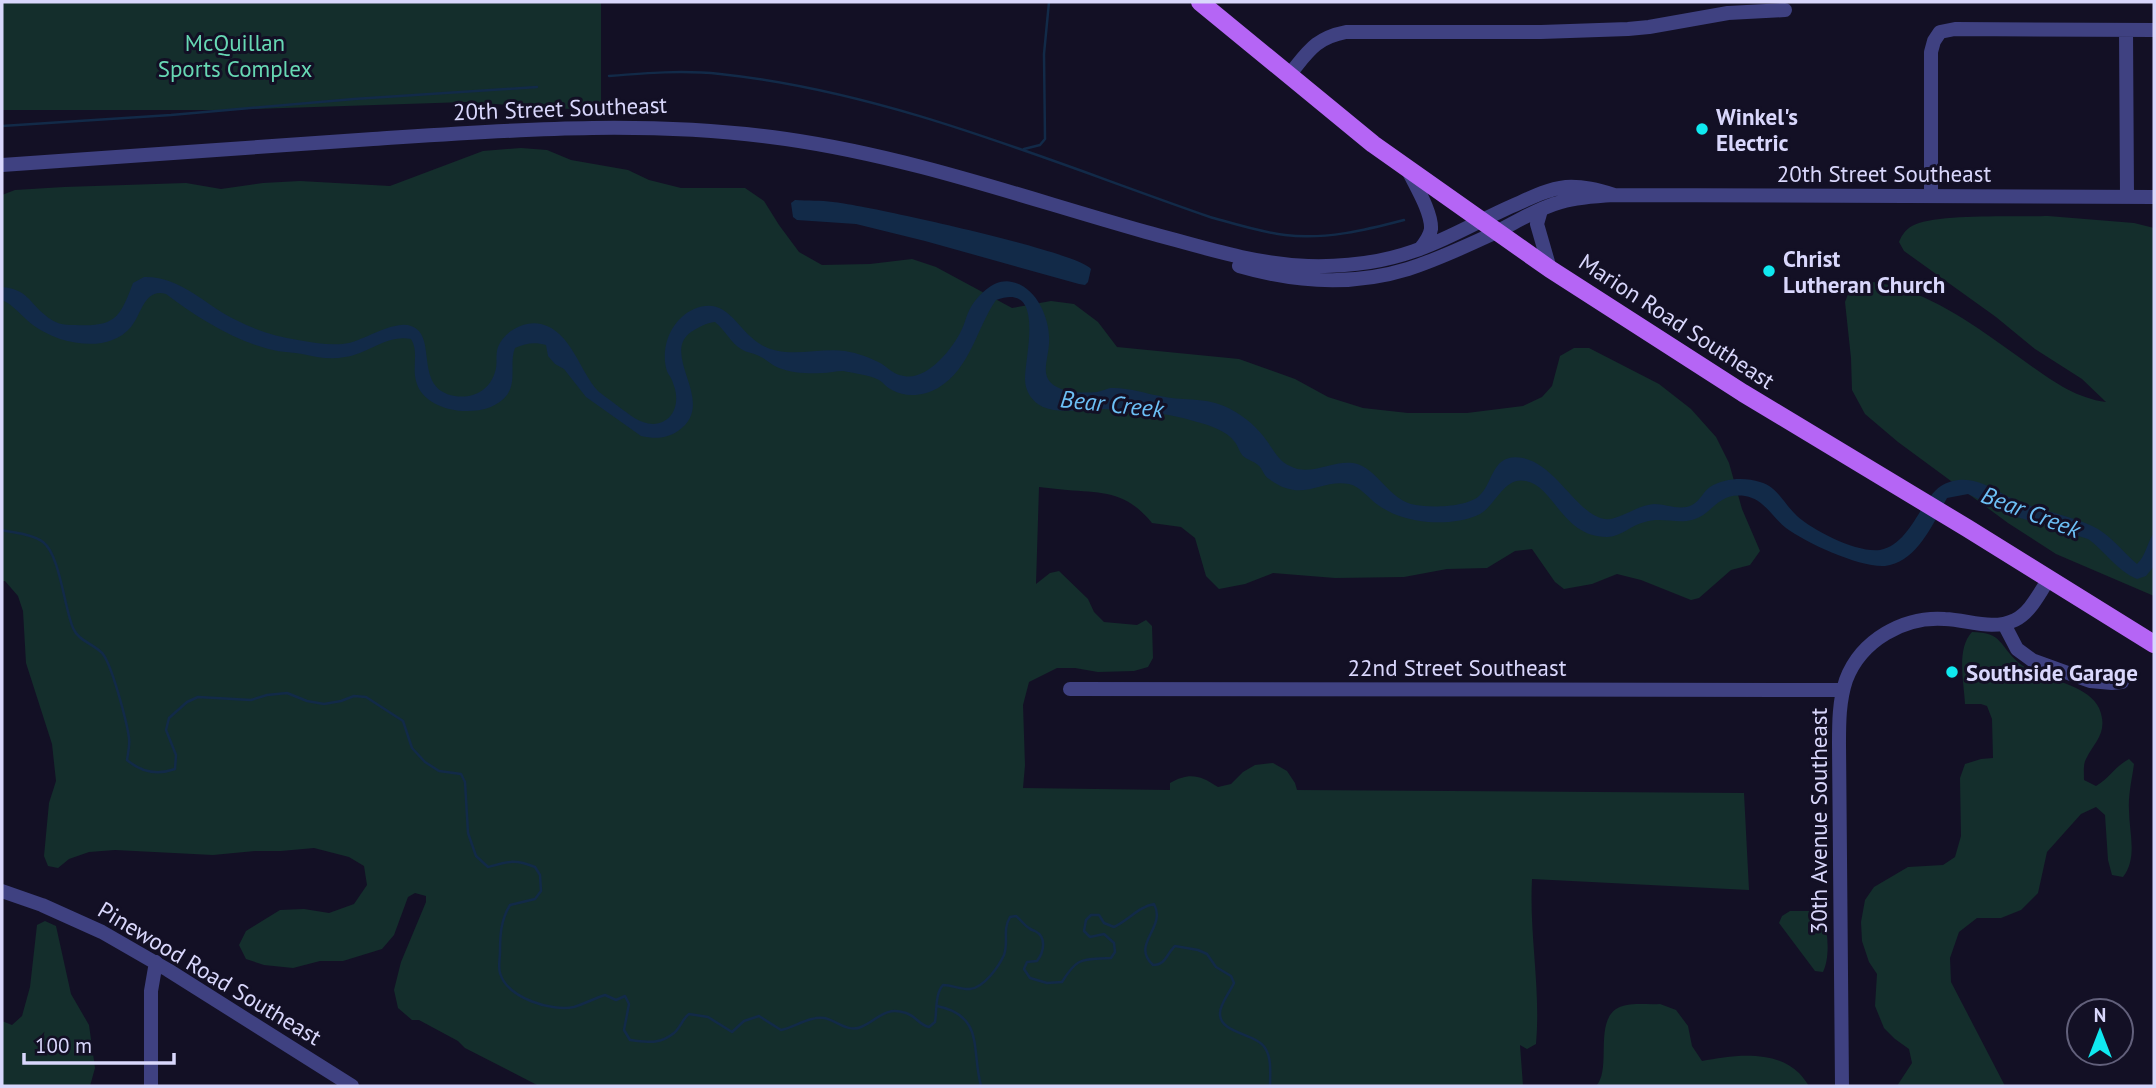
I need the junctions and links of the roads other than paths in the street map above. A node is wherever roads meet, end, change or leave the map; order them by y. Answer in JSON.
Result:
{"nodes":[{"id":1,"x":1200,"y":2,"type":"edge"},
{"id":2,"x":1785,"y":10,"type":"dead end"},
{"id":3,"x":2126,"y":30,"type":"junction"},
{"id":4,"x":2154,"y":30,"type":"edge"},
{"id":5,"x":1289,"y":75,"type":"junction"},
{"id":6,"x":2,"y":165,"type":"edge"},
{"id":7,"x":1408,"y":170,"type":"junction"},
{"id":8,"x":1614,"y":195,"type":"junction"},
{"id":9,"x":1931,"y":196,"type":"junction"},
{"id":10,"x":2127,"y":197,"type":"junction"},
{"id":11,"x":2154,"y":197,"type":"edge"},
{"id":12,"x":1541,"y":210,"type":"junction"},
{"id":13,"x":1108,"y":221,"type":"junction"},
{"id":14,"x":1480,"y":221,"type":"junction"},
{"id":15,"x":1496,"y":232,"type":"junction"},
{"id":16,"x":1420,"y":249,"type":"junction"},
{"id":17,"x":1550,"y":269,"type":"junction"},
{"id":18,"x":2049,"y":579,"type":"junction"},
{"id":19,"x":2004,"y":624,"type":"junction"},
{"id":20,"x":2154,"y":644,"type":"edge"},
{"id":21,"x":2122,"y":682,"type":"dead end"},
{"id":22,"x":1070,"y":689,"type":"dead end"},
{"id":23,"x":1843,"y":690,"type":"junction"},
{"id":24,"x":2,"y":891,"type":"edge"},
{"id":25,"x":156,"y":962,"type":"junction"},
{"id":26,"x":151,"y":1086,"type":"edge"},
{"id":27,"x":352,"y":1086,"type":"edge"},
{"id":28,"x":1842,"y":1086,"type":"edge"}],
"edges":[{"from":1,"to":5,"type":"main road","name":"Marion Road Southeast"},
{"from":2,"to":5,"type":"street"},
{"from":3,"to":4,"type":"street"},
{"from":3,"to":9,"type":"street"},
{"from":3,"to":10,"type":"street"},
{"from":5,"to":7,"type":"main road","name":"Marion Road Southeast"},
{"from":6,"to":13,"type":"street","name":"20th Street Southeast"},
{"from":7,"to":14,"type":"main road","name":"Marion Road Southeast"},
{"from":7,"to":16,"type":"street"},
{"from":8,"to":9,"type":"street","name":"20th Street Southeast"},
{"from":8,"to":12,"type":"street","name":"20th Street Southeast"},
{"from":8,"to":14,"type":"street","name":"20th Street Southeast"},
{"from":9,"to":10,"type":"street","name":"20th Street Southeast"},
{"from":10,"to":11,"type":"street","name":"20th Street Southeast"},
{"from":12,"to":15,"type":"street","name":"20th Street Southeast"},
{"from":12,"to":17,"type":"street"},
{"from":13,"to":15,"type":"street","name":"20th Street Southeast"},
{"from":13,"to":16,"type":"street","name":"20th Street Southeast"},
{"from":14,"to":15,"type":"main road","name":"Marion Road Southeast"},
{"from":14,"to":16,"type":"street","name":"20th Street Southeast"},
{"from":15,"to":17,"type":"main road","name":"Marion Road Southeast"},
{"from":17,"to":18,"type":"main road","name":"Marion Road Southeast"},
{"from":18,"to":19,"type":"street"},
{"from":18,"to":20,"type":"main road","name":"Marion Road Southeast"},
{"from":19,"to":21,"type":"street"},
{"from":19,"to":23,"type":"street","name":"30th Avenue Southeast"},
{"from":22,"to":23,"type":"street","name":"22nd Street Southeast"},
{"from":23,"to":28,"type":"street","name":"30th Avenue Southeast"},
{"from":24,"to":25,"type":"street","name":"Pinewood Road Southeast"},
{"from":25,"to":26,"type":"street"},
{"from":25,"to":27,"type":"street","name":"Pinewood Road Southeast"}]}
